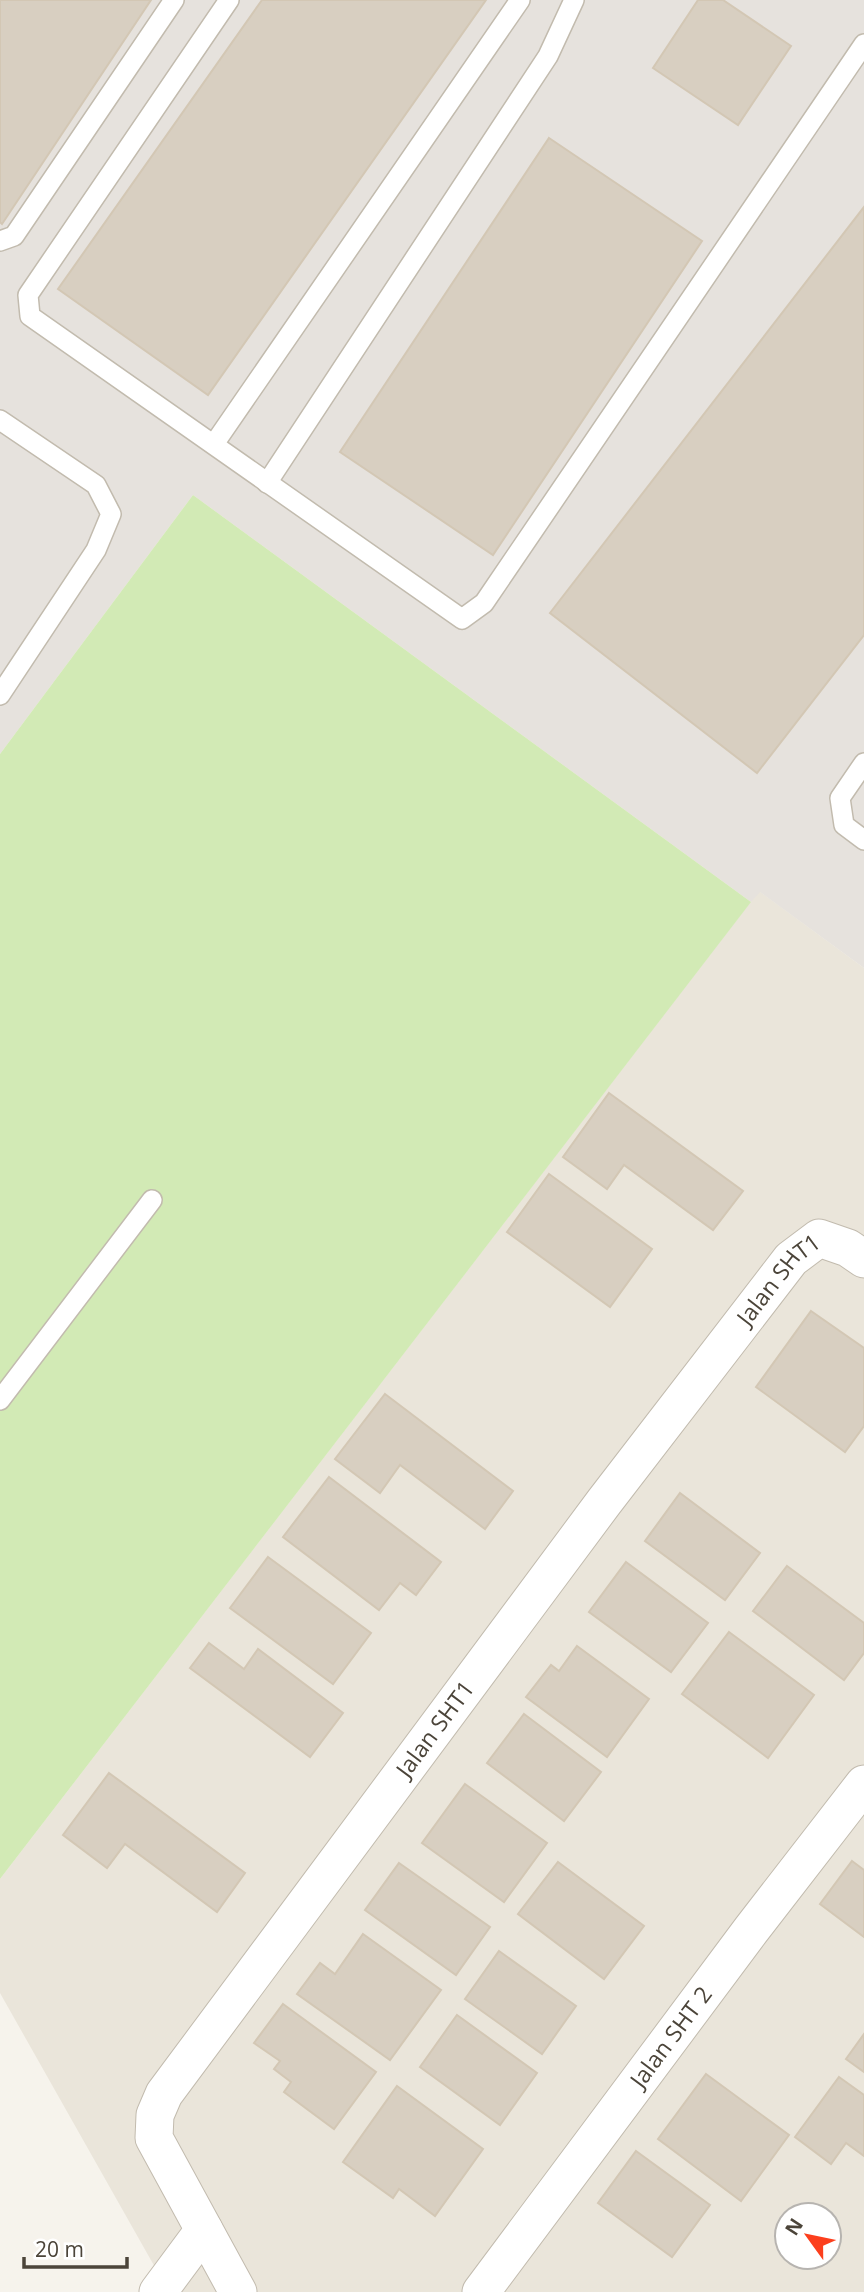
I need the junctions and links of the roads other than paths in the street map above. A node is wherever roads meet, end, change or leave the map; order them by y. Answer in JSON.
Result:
{"nodes":[{"id":1,"x":174,"y":0,"type":"edge"},
{"id":2,"x":229,"y":0,"type":"edge"},
{"id":3,"x":520,"y":0,"type":"edge"},
{"id":4,"x":574,"y":0,"type":"edge"},
{"id":5,"x":864,"y":44,"type":"edge"},
{"id":6,"x":0,"y":241,"type":"edge"},
{"id":7,"x":1,"y":424,"type":"edge"},
{"id":8,"x":214,"y":444,"type":"junction"},
{"id":9,"x":267,"y":483,"type":"junction"},
{"id":10,"x":0,"y":695,"type":"edge"},
{"id":11,"x":864,"y":763,"type":"edge"},
{"id":12,"x":864,"y":840,"type":"edge"},
{"id":13,"x":152,"y":1200,"type":"dead end"},
{"id":14,"x":864,"y":1259,"type":"edge"},
{"id":15,"x":0,"y":1400,"type":"edge"},
{"id":16,"x":864,"y":1784,"type":"edge"},
{"id":17,"x":204,"y":2230,"type":"junction"},
{"id":18,"x":235,"y":2290,"type":"edge"},
{"id":19,"x":158,"y":2292,"type":"edge"},
{"id":20,"x":481,"y":2292,"type":"edge"}],
"edges":[{"from":1,"to":6,"type":"lane"},
{"from":2,"to":8,"type":"lane"},
{"from":3,"to":8,"type":"lane"},
{"from":4,"to":9,"type":"lane"},
{"from":5,"to":9,"type":"lane"},
{"from":7,"to":10,"type":"lane"},
{"from":8,"to":9,"type":"lane"},
{"from":11,"to":12,"type":"lane"},
{"from":13,"to":15,"type":"lane"},
{"from":14,"to":17,"type":"street","name":"Jalan SHT1"},
{"from":16,"to":20,"type":"street","name":"Jalan SHT 2"},
{"from":17,"to":18,"type":"street","name":"Jalan SHT1"},
{"from":17,"to":19,"type":"street"}]}
